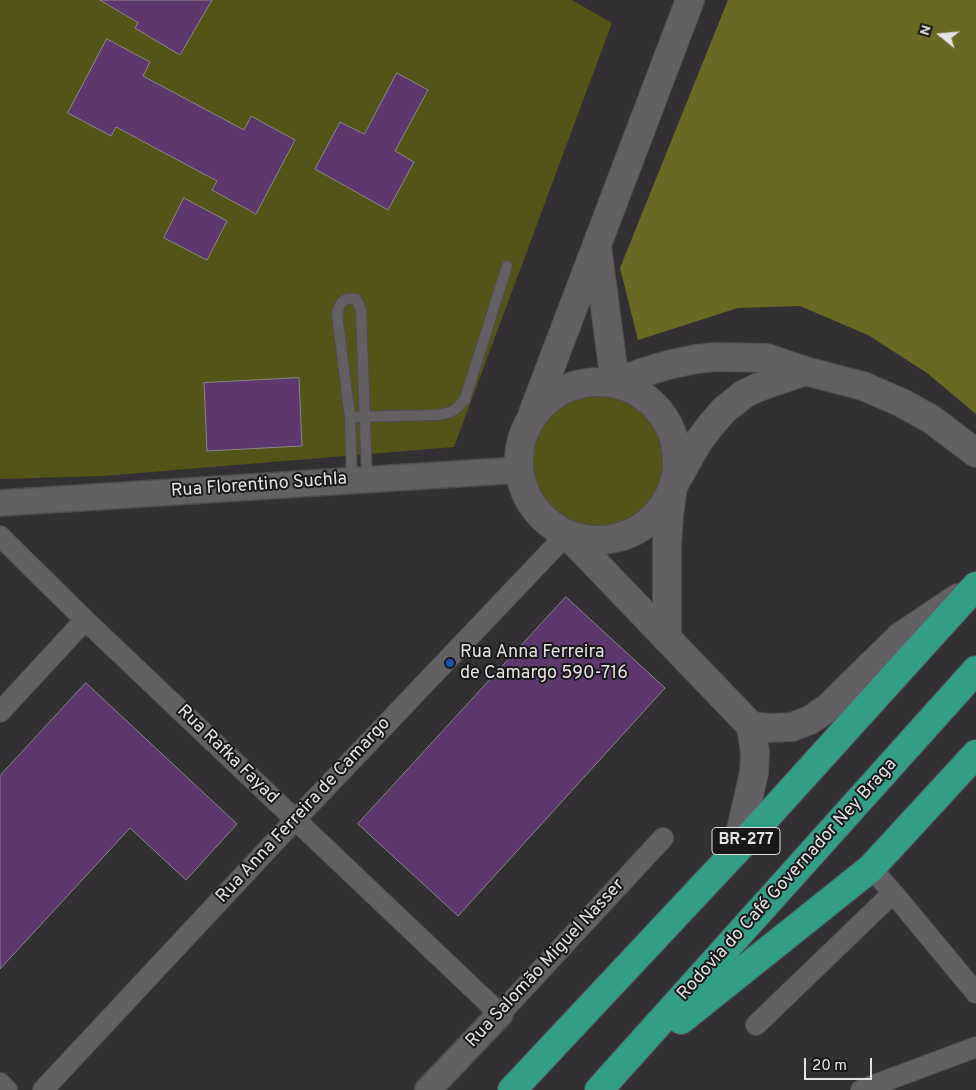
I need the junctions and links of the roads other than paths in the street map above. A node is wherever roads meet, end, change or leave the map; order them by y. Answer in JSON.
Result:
{"nodes":[{"id":1,"x":690,"y":0,"type":"edge"},
{"id":2,"x":597,"y":243,"type":"junction"},
{"id":3,"x":507,"y":266,"type":"dead end"},
{"id":4,"x":805,"y":370,"type":"junction"},
{"id":5,"x":615,"y":384,"type":"junction"},
{"id":6,"x":365,"y":416,"type":"junction"},
{"id":7,"x":350,"y":417,"type":"junction"},
{"id":8,"x":530,"y":421,"type":"junction"},
{"id":9,"x":976,"y":453,"type":"edge"},
{"id":10,"x":519,"y":470,"type":"junction"},
{"id":11,"x":360,"y":479,"type":"junction"},
{"id":12,"x":673,"y":486,"type":"junction"},
{"id":13,"x":0,"y":503,"type":"edge"},
{"id":14,"x":567,"y":534,"type":"junction"},
{"id":15,"x":0,"y":536,"type":"edge"},
{"id":16,"x":975,"y":587,"type":"edge"},
{"id":17,"x":85,"y":620,"type":"junction"},
{"id":18,"x":667,"y":639,"type":"junction"},
{"id":19,"x":976,"y":670,"type":"edge"},
{"id":20,"x":0,"y":712,"type":"edge"},
{"id":21,"x":751,"y":726,"type":"junction"},
{"id":22,"x":976,"y":754,"type":"edge"},
{"id":23,"x":295,"y":820,"type":"junction"},
{"id":24,"x":663,"y":838,"type":"dead end"},
{"id":25,"x":736,"y":851,"type":"junction"},
{"id":26,"x":871,"y":868,"type":"junction"},
{"id":27,"x":893,"y":893,"type":"junction"},
{"id":28,"x":976,"y":993,"type":"edge"},
{"id":29,"x":500,"y":1014,"type":"junction"},
{"id":30,"x":756,"y":1025,"type":"dead end"},
{"id":31,"x":976,"y":1047,"type":"edge"},
{"id":32,"x":619,"y":1069,"type":"junction"},
{"id":33,"x":0,"y":1084,"type":"edge"},
{"id":34,"x":7,"y":1090,"type":"edge"},
{"id":35,"x":43,"y":1090,"type":"edge"},
{"id":36,"x":428,"y":1090,"type":"edge"},
{"id":37,"x":512,"y":1090,"type":"edge"},
{"id":38,"x":599,"y":1090,"type":"edge"},
{"id":39,"x":861,"y":1090,"type":"edge"}],
"edges":[{"from":1,"to":2,"type":"main road"},
{"from":2,"to":5,"type":"main road"},
{"from":2,"to":8,"type":"main road"},
{"from":3,"to":6,"type":"lane"},
{"from":4,"to":5,"type":"main road"},
{"from":4,"to":9,"type":"main road"},
{"from":4,"to":12,"type":"main road"},
{"from":5,"to":8,"type":"main road"},
{"from":5,"to":12,"type":"main road"},
{"from":6,"to":7,"type":"lane"},
{"from":6,"to":7,"type":"lane"},
{"from":6,"to":11,"type":"lane"},
{"from":7,"to":11,"type":"lane"},
{"from":8,"to":10,"type":"main road"},
{"from":10,"to":11,"type":"street","name":"Rua Florentino Suchla"},
{"from":10,"to":14,"type":"main road"},
{"from":11,"to":13,"type":"street","name":"Rua Florentino Suchla"},
{"from":12,"to":14,"type":"main road"},
{"from":12,"to":18,"type":"main road"},
{"from":14,"to":18,"type":"main road"},
{"from":14,"to":23,"type":"street","name":"Rua Anna Ferreira de Camargo"},
{"from":15,"to":17,"type":"street","name":"Rua Rafka Fayad"},
{"from":16,"to":21,"type":"main road"},
{"from":16,"to":25,"type":"highway","number":"BR-277"},
{"from":17,"to":20,"type":"street"},
{"from":17,"to":23,"type":"street","name":"Rua Rafka Fayad"},
{"from":18,"to":21,"type":"main road"},
{"from":19,"to":32,"type":"highway","name":"Rodovia do Café Governador Ney Braga","number":"BR-277"},
{"from":21,"to":25,"type":"main road"},
{"from":22,"to":26,"type":"highway"},
{"from":23,"to":29,"type":"street","name":"Rua Rafka Fayad"},
{"from":23,"to":35,"type":"street","name":"Rua Anna Ferreira de Camargo"},
{"from":24,"to":29,"type":"street","name":"Rua Salomão Miguel Nasser"},
{"from":25,"to":37,"type":"highway","number":"BR-277"},
{"from":26,"to":27,"type":"street"},
{"from":26,"to":32,"type":"highway"},
{"from":27,"to":28,"type":"street"},
{"from":27,"to":30,"type":"street"},
{"from":29,"to":36,"type":"street","name":"Rua Salomão Miguel Nasser"},
{"from":31,"to":39,"type":"street"},
{"from":32,"to":38,"type":"highway","name":"Rodovia do Café Governador Ney Braga","number":"BR-277"},
{"from":33,"to":34,"type":"street"}]}
